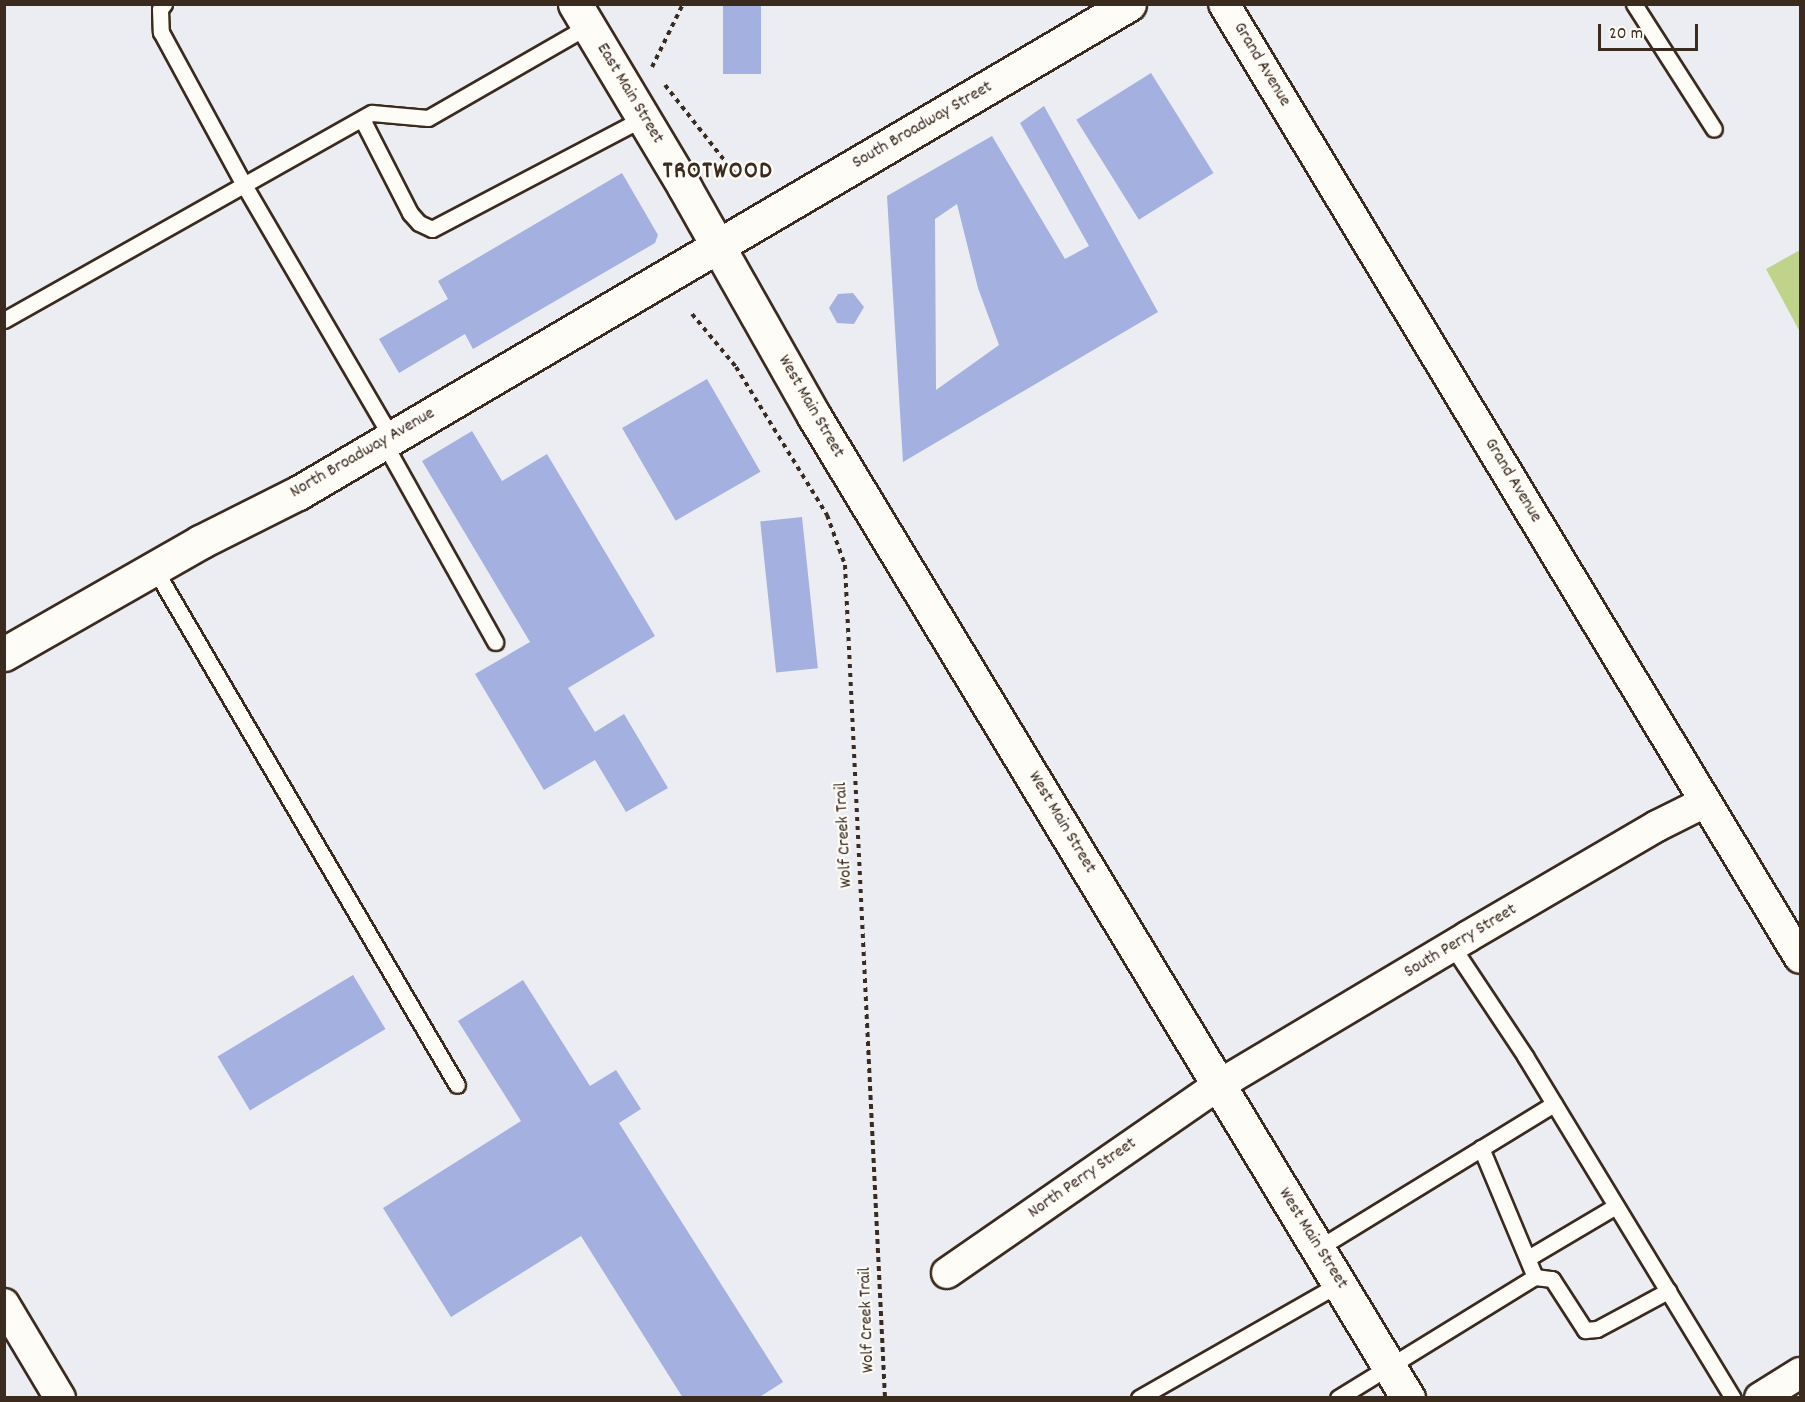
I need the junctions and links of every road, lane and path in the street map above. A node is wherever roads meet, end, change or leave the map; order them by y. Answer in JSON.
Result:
{"nodes":[{"id":1,"x":164,"y":4,"type":"edge"},
{"id":2,"x":683,"y":4,"type":"edge"},
{"id":3,"x":1129,"y":4,"type":"edge"},
{"id":4,"x":1224,"y":4,"type":"edge"},
{"id":5,"x":1634,"y":4,"type":"edge"},
{"id":6,"x":581,"y":15,"type":"edge"},
{"id":7,"x":658,"y":75,"type":"dead end"},
{"id":8,"x":665,"y":84,"type":"dead end"},
{"id":9,"x":643,"y":118,"type":"junction"},
{"id":10,"x":362,"y":119,"type":"junction"},
{"id":11,"x":1714,"y":129,"type":"dead end"},
{"id":12,"x":735,"y":174,"type":"dead end"},
{"id":13,"x":244,"y":185,"type":"junction"},
{"id":14,"x":717,"y":247,"type":"junction"},
{"id":15,"x":692,"y":314,"type":"dead end"},
{"id":16,"x":4,"y":320,"type":"edge"},
{"id":17,"x":388,"y":440,"type":"junction"},
{"id":18,"x":154,"y":568,"type":"junction"},
{"id":19,"x":495,"y":642,"type":"dead end"},
{"id":20,"x":4,"y":654,"type":"edge"},
{"id":21,"x":1705,"y":802,"type":"junction"},
{"id":22,"x":1452,"y":946,"type":"junction"},
{"id":23,"x":1800,"y":958,"type":"edge"},
{"id":24,"x":457,"y":1085,"type":"dead end"},
{"id":25,"x":1219,"y":1085,"type":"junction"},
{"id":26,"x":1554,"y":1104,"type":"junction"},
{"id":27,"x":1481,"y":1148,"type":"junction"},
{"id":28,"x":1616,"y":1206,"type":"junction"},
{"id":29,"x":1317,"y":1249,"type":"junction"},
{"id":30,"x":1528,"y":1258,"type":"junction"},
{"id":31,"x":947,"y":1273,"type":"dead end"},
{"id":32,"x":1535,"y":1277,"type":"junction"},
{"id":33,"x":1339,"y":1284,"type":"junction"},
{"id":34,"x":1668,"y":1292,"type":"junction"},
{"id":35,"x":4,"y":1304,"type":"edge"},
{"id":36,"x":1390,"y":1366,"type":"junction"},
{"id":37,"x":1800,"y":1373,"type":"edge"},
{"id":38,"x":60,"y":1398,"type":"edge"},
{"id":39,"x":885,"y":1398,"type":"edge"},
{"id":40,"x":1139,"y":1398,"type":"edge"},
{"id":41,"x":1338,"y":1398,"type":"edge"},
{"id":42,"x":1408,"y":1398,"type":"edge"},
{"id":43,"x":1733,"y":1398,"type":"edge"},
{"id":44,"x":1760,"y":1398,"type":"edge"}],
"edges":[{"from":1,"to":13,"type":"lane"},
{"from":2,"to":7,"type":"path"},
{"from":3,"to":14,"type":"main road","name":"South Broadway Street"},
{"from":4,"to":21,"type":"street","name":"Grand Avenue"},
{"from":5,"to":11,"type":"lane"},
{"from":6,"to":9,"type":"main road","name":"East Main Street"},
{"from":6,"to":10,"type":"lane"},
{"from":8,"to":12,"type":"path"},
{"from":9,"to":10,"type":"lane"},
{"from":9,"to":14,"type":"main road","name":"East Main Street"},
{"from":10,"to":13,"type":"lane"},
{"from":13,"to":16,"type":"lane"},
{"from":13,"to":17,"type":"lane"},
{"from":14,"to":17,"type":"main road","name":"North Broadway Avenue"},
{"from":14,"to":25,"type":"main road","name":"West Main Street"},
{"from":15,"to":39,"type":"path","name":"Wolf Creek Trail"},
{"from":17,"to":18,"type":"main road","name":"North Broadway Avenue"},
{"from":17,"to":19,"type":"lane"},
{"from":18,"to":20,"type":"main road","name":"North Broadway Avenue"},
{"from":18,"to":24,"type":"lane"},
{"from":21,"to":22,"type":"street","name":"South Perry Street"},
{"from":21,"to":23,"type":"street","name":"Grand Avenue"},
{"from":22,"to":25,"type":"street","name":"South Perry Street"},
{"from":22,"to":26,"type":"lane"},
{"from":25,"to":29,"type":"main road","name":"West Main Street"},
{"from":25,"to":31,"type":"street","name":"North Perry Street"},
{"from":26,"to":27,"type":"lane"},
{"from":26,"to":28,"type":"lane"},
{"from":27,"to":29,"type":"lane"},
{"from":27,"to":30,"type":"lane"},
{"from":28,"to":30,"type":"lane"},
{"from":28,"to":34,"type":"lane"},
{"from":29,"to":33,"type":"main road","name":"West Main Street"},
{"from":30,"to":32,"type":"lane"},
{"from":32,"to":34,"type":"lane"},
{"from":32,"to":36,"type":"lane"},
{"from":33,"to":36,"type":"main road","name":"West Main Street"},
{"from":33,"to":40,"type":"lane"},
{"from":34,"to":43,"type":"lane"},
{"from":35,"to":38,"type":"street"},
{"from":36,"to":41,"type":"lane"},
{"from":36,"to":42,"type":"main road","name":"West Main Street"},
{"from":37,"to":44,"type":"street"}]}
